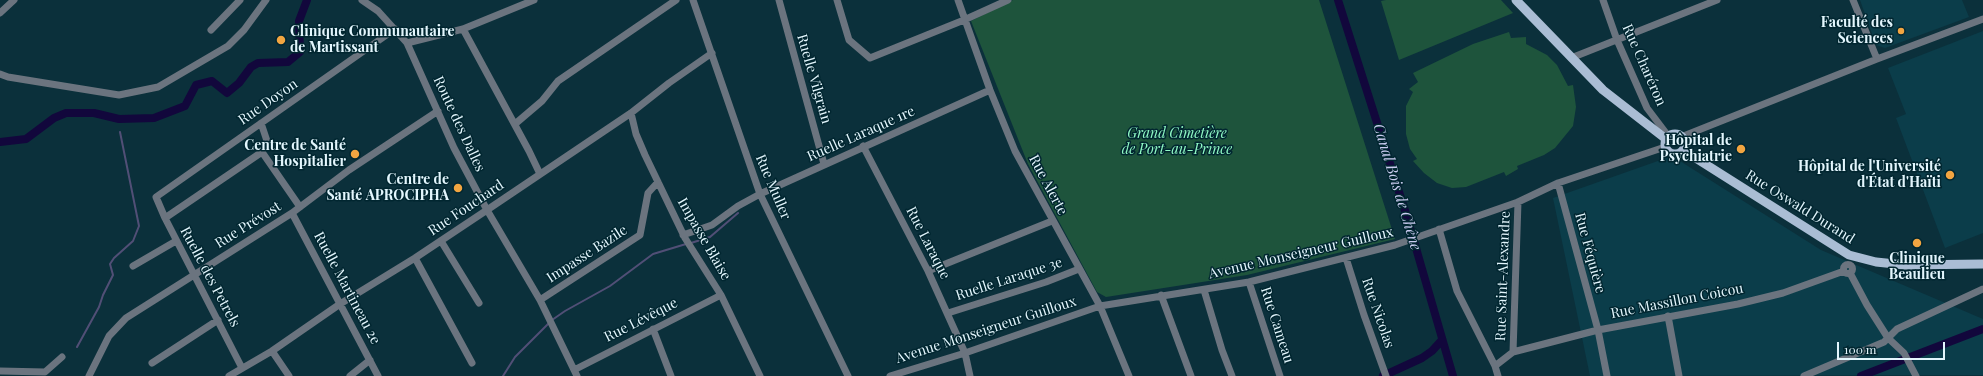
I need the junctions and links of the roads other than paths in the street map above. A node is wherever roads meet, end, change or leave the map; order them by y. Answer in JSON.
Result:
{"nodes":[{"id":1,"x":14,"y":0,"type":"edge"},
{"id":2,"x":240,"y":0,"type":"edge"},
{"id":3,"x":266,"y":0,"type":"edge"},
{"id":4,"x":362,"y":0,"type":"edge"},
{"id":5,"x":676,"y":0,"type":"edge"},
{"id":6,"x":694,"y":0,"type":"edge"},
{"id":7,"x":779,"y":0,"type":"edge"},
{"id":8,"x":837,"y":0,"type":"edge"},
{"id":9,"x":958,"y":0,"type":"edge"},
{"id":10,"x":1008,"y":0,"type":"edge"},
{"id":11,"x":1516,"y":0,"type":"edge"},
{"id":12,"x":1603,"y":0,"type":"edge"},
{"id":13,"x":1717,"y":0,"type":"edge"},
{"id":14,"x":1853,"y":0,"type":"edge"},
{"id":15,"x":532,"y":1,"type":"edge"},
{"id":16,"x":0,"y":13,"type":"edge"},
{"id":17,"x":1983,"y":19,"type":"edge"},
{"id":18,"x":964,"y":20,"type":"junction"},
{"id":19,"x":395,"y":29,"type":"junction"},
{"id":20,"x":463,"y":29,"type":"junction"},
{"id":21,"x":211,"y":30,"type":"dead end"},
{"id":22,"x":1617,"y":40,"type":"junction"},
{"id":23,"x":407,"y":43,"type":"junction"},
{"id":24,"x":712,"y":53,"type":"junction"},
{"id":25,"x":1571,"y":58,"type":"junction"},
{"id":26,"x":1877,"y":59,"type":"junction"},
{"id":27,"x":0,"y":74,"type":"edge"},
{"id":28,"x":990,"y":90,"type":"junction"},
{"id":29,"x":438,"y":111,"type":"junction"},
{"id":30,"x":631,"y":113,"type":"junction"},
{"id":31,"x":261,"y":123,"type":"junction"},
{"id":32,"x":515,"y":124,"type":"junction"},
{"id":33,"x":1681,"y":137,"type":"junction"},
{"id":34,"x":1667,"y":141,"type":"junction"},
{"id":35,"x":863,"y":146,"type":"junction"},
{"id":36,"x":1683,"y":150,"type":"junction"},
{"id":37,"x":262,"y":152,"type":"junction"},
{"id":38,"x":824,"y":164,"type":"junction"},
{"id":39,"x":540,"y":174,"type":"junction"},
{"id":40,"x":658,"y":182,"type":"junction"},
{"id":41,"x":1558,"y":183,"type":"junction"},
{"id":42,"x":760,"y":194,"type":"junction"},
{"id":43,"x":156,"y":197,"type":"joint"},
{"id":44,"x":1518,"y":202,"type":"junction"},
{"id":45,"x":300,"y":207,"type":"junction"},
{"id":46,"x":487,"y":210,"type":"junction"},
{"id":47,"x":292,"y":212,"type":"junction"},
{"id":48,"x":165,"y":218,"type":"junction"},
{"id":49,"x":1052,"y":221,"type":"junction"},
{"id":50,"x":1439,"y":230,"type":"junction"},
{"id":51,"x":684,"y":235,"type":"junction"},
{"id":52,"x":176,"y":241,"type":"junction"},
{"id":53,"x":441,"y":241,"type":"junction"},
{"id":54,"x":415,"y":258,"type":"junction"},
{"id":55,"x":1346,"y":258,"type":"junction"},
{"id":56,"x":1983,"y":264,"type":"edge"},
{"id":57,"x":133,"y":266,"type":"dead end"},
{"id":58,"x":1848,"y":266,"type":"junction"},
{"id":59,"x":1079,"y":269,"type":"junction"},
{"id":60,"x":928,"y":271,"type":"junction"},
{"id":61,"x":194,"y":274,"type":"junction"},
{"id":62,"x":1250,"y":282,"type":"junction"},
{"id":63,"x":1983,"y":289,"type":"edge"},
{"id":64,"x":1204,"y":290,"type":"junction"},
{"id":65,"x":721,"y":294,"type":"junction"},
{"id":66,"x":1161,"y":295,"type":"junction"},
{"id":67,"x":540,"y":300,"type":"junction"},
{"id":68,"x":479,"y":303,"type":"dead end"},
{"id":69,"x":340,"y":304,"type":"junction"},
{"id":70,"x":1100,"y":306,"type":"junction"},
{"id":71,"x":948,"y":313,"type":"junction"},
{"id":72,"x":1668,"y":316,"type":"junction"},
{"id":73,"x":218,"y":320,"type":"junction"},
{"id":74,"x":653,"y":329,"type":"junction"},
{"id":75,"x":1598,"y":330,"type":"junction"},
{"id":76,"x":1888,"y":338,"type":"junction"},
{"id":77,"x":272,"y":352,"type":"junction"},
{"id":78,"x":1513,"y":352,"type":"junction"},
{"id":79,"x":965,"y":353,"type":"junction"},
{"id":80,"x":62,"y":357,"type":"dead end"},
{"id":81,"x":370,"y":360,"type":"junction"},
{"id":82,"x":152,"y":362,"type":"dead end"},
{"id":83,"x":472,"y":362,"type":"dead end"},
{"id":84,"x":1495,"y":366,"type":"junction"},
{"id":85,"x":242,"y":368,"type":"junction"},
{"id":86,"x":0,"y":371,"type":"edge"},
{"id":87,"x":576,"y":373,"type":"edge"},
{"id":88,"x":1385,"y":373,"type":"edge"},
{"id":89,"x":89,"y":376,"type":"edge"},
{"id":90,"x":229,"y":376,"type":"edge"},
{"id":91,"x":289,"y":376,"type":"edge"},
{"id":92,"x":350,"y":376,"type":"edge"},
{"id":93,"x":378,"y":376,"type":"edge"},
{"id":94,"x":671,"y":376,"type":"edge"},
{"id":95,"x":760,"y":376,"type":"edge"},
{"id":96,"x":848,"y":376,"type":"edge"},
{"id":97,"x":890,"y":376,"type":"edge"},
{"id":98,"x":970,"y":376,"type":"edge"},
{"id":99,"x":1129,"y":376,"type":"edge"},
{"id":100,"x":1191,"y":376,"type":"edge"},
{"id":101,"x":1232,"y":376,"type":"edge"},
{"id":102,"x":1280,"y":376,"type":"edge"},
{"id":103,"x":1498,"y":376,"type":"edge"},
{"id":104,"x":1607,"y":376,"type":"edge"},
{"id":105,"x":1679,"y":376,"type":"edge"},
{"id":106,"x":1804,"y":376,"type":"edge"},
{"id":107,"x":1916,"y":376,"type":"edge"}],
"edges":[{"from":1,"to":16,"type":"street"},
{"from":2,"to":21,"type":"street"},
{"from":3,"to":27,"type":"street"},
{"from":4,"to":19,"type":"street","name":"Route des Dalles"},
{"from":5,"to":32,"type":"street"},
{"from":6,"to":24,"type":"street","name":"Rue Muller"},
{"from":7,"to":38,"type":"street","name":"Ruelle Vilgrain"},
{"from":8,"to":18,"type":"street"},
{"from":9,"to":18,"type":"street","name":"Rue Alerte"},
{"from":10,"to":18,"type":"street"},
{"from":11,"to":25,"type":"main road"},
{"from":12,"to":22,"type":"street","name":"Rue Charéron"},
{"from":13,"to":22,"type":"street"},
{"from":14,"to":26,"type":"street"},
{"from":15,"to":20,"type":"street"},
{"from":17,"to":26,"type":"street"},
{"from":18,"to":28,"type":"street","name":"Rue Alerte"},
{"from":19,"to":23,"type":"street","name":"Route des Dalles"},
{"from":19,"to":31,"type":"street","name":"Rue Doyon"},
{"from":20,"to":23,"type":"street"},
{"from":20,"to":32,"type":"street"},
{"from":22,"to":25,"type":"street"},
{"from":22,"to":34,"type":"street","name":"Rue Charéron"},
{"from":23,"to":29,"type":"street","name":"Route des Dalles"},
{"from":24,"to":30,"type":"street","name":"Rue Fouchard"},
{"from":24,"to":42,"type":"street","name":"Rue Muller"},
{"from":25,"to":34,"type":"main road"},
{"from":26,"to":33,"type":"street"},
{"from":28,"to":35,"type":"street","name":"Ruelle Laraque 1re"},
{"from":28,"to":49,"type":"street","name":"Rue Alerte"},
{"from":29,"to":45,"type":"street","name":"Rue Prévost"},
{"from":29,"to":46,"type":"street","name":"Route des Dalles"},
{"from":30,"to":39,"type":"street","name":"Rue Fouchard"},
{"from":30,"to":40,"type":"street","name":"Impasse Blaise"},
{"from":31,"to":37,"type":"street"},
{"from":31,"to":43,"type":"street","name":"Rue Doyon"},
{"from":32,"to":39,"type":"street"},
{"from":33,"to":34,"type":"main road"},
{"from":33,"to":36,"type":"main road"},
{"from":34,"to":36,"type":"main road"},
{"from":34,"to":41,"type":"street","name":"Avenue Monseigneur Guilloux"},
{"from":35,"to":38,"type":"street","name":"Ruelle Laraque 1re"},
{"from":35,"to":60,"type":"street","name":"Rue Laraque"},
{"from":36,"to":58,"type":"main road","name":"Rue Oswald Durand"},
{"from":37,"to":45,"type":"street"},
{"from":37,"to":48,"type":"street"},
{"from":38,"to":42,"type":"street","name":"Ruelle Laraque 1re"},
{"from":39,"to":46,"type":"street","name":"Rue Fouchard"},
{"from":40,"to":51,"type":"street","name":"Impasse Blaise"},
{"from":40,"to":67,"type":"street","name":"Impasse Bazile"},
{"from":41,"to":44,"type":"street","name":"Avenue Monseigneur Guilloux"},
{"from":41,"to":75,"type":"street","name":"Rue Féquière"},
{"from":42,"to":51,"type":"street","name":"Ruelle Laraque 1re"},
{"from":42,"to":96,"type":"street","name":"Rue Muller"},
{"from":43,"to":48,"type":"street","name":"Ruelle des Petrels"},
{"from":44,"to":50,"type":"street","name":"Avenue Monseigneur Guilloux"},
{"from":44,"to":78,"type":"street","name":"Rue Saint-Alexandre"},
{"from":45,"to":47,"type":"street","name":"Rue Prévost"},
{"from":46,"to":53,"type":"street","name":"Rue Fouchard"},
{"from":46,"to":67,"type":"street","name":"Route des Dalles"},
{"from":47,"to":61,"type":"street","name":"Rue Prévost"},
{"from":47,"to":69,"type":"street","name":"Ruelle Martineau 2e"},
{"from":48,"to":52,"type":"street","name":"Ruelle des Petrels"},
{"from":49,"to":59,"type":"street","name":"Rue Alerte"},
{"from":49,"to":60,"type":"street"},
{"from":50,"to":55,"type":"street","name":"Avenue Monseigneur Guilloux"},
{"from":50,"to":84,"type":"street"},
{"from":51,"to":65,"type":"street","name":"Impasse Blaise"},
{"from":52,"to":57,"type":"street"},
{"from":52,"to":61,"type":"street","name":"Ruelle des Petrels"},
{"from":53,"to":54,"type":"street","name":"Rue Fouchard"},
{"from":53,"to":68,"type":"street"},
{"from":54,"to":69,"type":"street","name":"Rue Fouchard"},
{"from":54,"to":83,"type":"street"},
{"from":55,"to":62,"type":"street","name":"Avenue Monseigneur Guilloux"},
{"from":55,"to":88,"type":"street","name":"Rue Nicolas"},
{"from":56,"to":58,"type":"main road","name":"Rue Oswald Durand"},
{"from":58,"to":72,"type":"street","name":"Rue Massillon Coicou"},
{"from":58,"to":76,"type":"street"},
{"from":59,"to":70,"type":"street","name":"Rue Alerte"},
{"from":59,"to":71,"type":"street","name":"Ruelle Laraque 3e"},
{"from":60,"to":71,"type":"street","name":"Rue Laraque"},
{"from":61,"to":73,"type":"street","name":"Ruelle des Petrels"},
{"from":61,"to":89,"type":"street","name":"Rue Prévost"},
{"from":62,"to":64,"type":"street","name":"Avenue Monseigneur Guilloux"},
{"from":62,"to":102,"type":"street","name":"Rue Cameau"},
{"from":63,"to":76,"type":"street"},
{"from":64,"to":66,"type":"street","name":"Avenue Monseigneur Guilloux"},
{"from":64,"to":101,"type":"street"},
{"from":65,"to":74,"type":"street","name":"Rue Lévêque"},
{"from":65,"to":95,"type":"street","name":"Impasse Blaise"},
{"from":66,"to":70,"type":"street","name":"Avenue Monseigneur Guilloux"},
{"from":66,"to":100,"type":"street"},
{"from":67,"to":87,"type":"street","name":"Route des Dalles"},
{"from":69,"to":77,"type":"street","name":"Rue Fouchard"},
{"from":69,"to":81,"type":"street","name":"Ruelle Martineau 2e"},
{"from":70,"to":79,"type":"street","name":"Avenue Monseigneur Guilloux"},
{"from":70,"to":99,"type":"street","name":"Rue Alerte"},
{"from":71,"to":79,"type":"street","name":"Rue Laraque"},
{"from":72,"to":75,"type":"street","name":"Rue Massillon Coicou"},
{"from":72,"to":105,"type":"street"},
{"from":73,"to":82,"type":"street"},
{"from":73,"to":85,"type":"street","name":"Ruelle des Petrels"},
{"from":74,"to":87,"type":"street","name":"Rue Lévêque"},
{"from":74,"to":94,"type":"street"},
{"from":75,"to":78,"type":"street","name":"Rue Massillon Coicou"},
{"from":75,"to":104,"type":"street","name":"Rue Féquière"},
{"from":76,"to":106,"type":"street"},
{"from":76,"to":107,"type":"street"},
{"from":77,"to":85,"type":"street","name":"Rue Fouchard"},
{"from":77,"to":91,"type":"street"},
{"from":78,"to":84,"type":"street","name":"Rue Saint-Alexandre"},
{"from":79,"to":97,"type":"street","name":"Avenue Monseigneur Guilloux"},
{"from":79,"to":98,"type":"street","name":"Rue Laraque"},
{"from":80,"to":86,"type":"street"},
{"from":81,"to":92,"type":"street"},
{"from":81,"to":93,"type":"street","name":"Ruelle Martineau 2e"},
{"from":84,"to":103,"type":"street"},
{"from":85,"to":90,"type":"street","name":"Rue Fouchard"}]}
